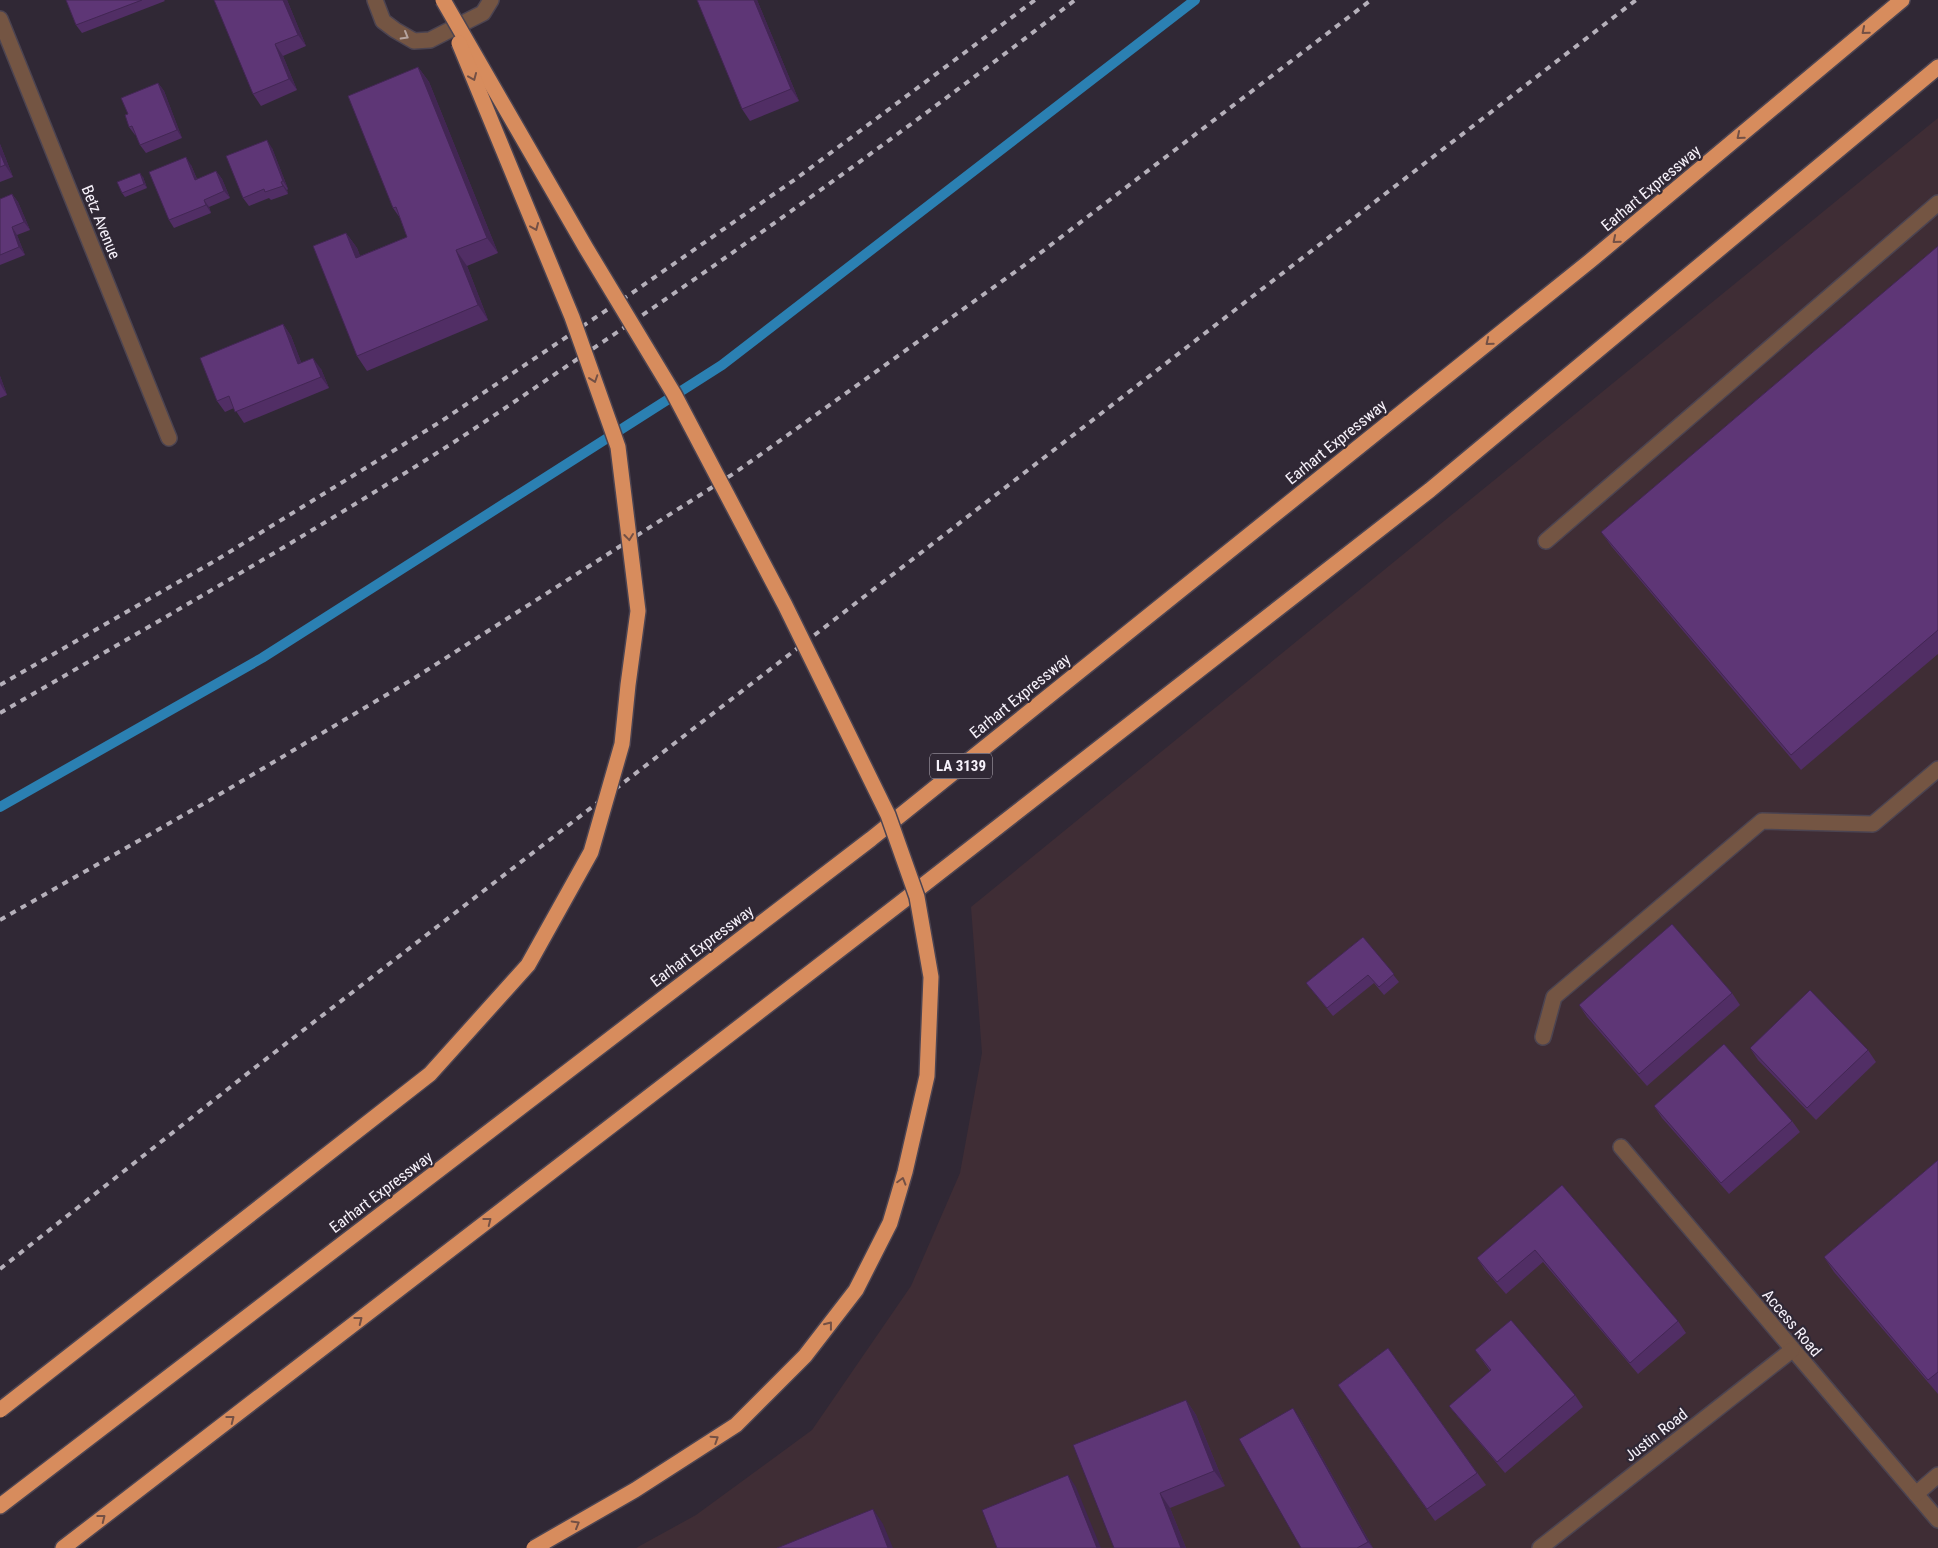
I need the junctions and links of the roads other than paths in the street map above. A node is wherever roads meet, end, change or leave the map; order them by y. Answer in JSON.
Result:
{"nodes":[{"id":1,"x":374,"y":0,"type":"edge"},
{"id":2,"x":442,"y":0,"type":"edge"},
{"id":3,"x":491,"y":0,"type":"edge"},
{"id":4,"x":1902,"y":0,"type":"edge"},
{"id":5,"x":0,"y":19,"type":"edge"},
{"id":6,"x":1938,"y":67,"type":"edge"},
{"id":7,"x":1938,"y":203,"type":"edge"},
{"id":8,"x":169,"y":438,"type":"dead end"},
{"id":9,"x":1546,"y":540,"type":"dead end"},
{"id":10,"x":1938,"y":769,"type":"edge"},
{"id":11,"x":1543,"y":1037,"type":"dead end"},
{"id":12,"x":1621,"y":1147,"type":"dead end"},
{"id":13,"x":1792,"y":1350,"type":"junction"},
{"id":14,"x":0,"y":1410,"type":"edge"},
{"id":15,"x":1938,"y":1475,"type":"edge"},
{"id":16,"x":1916,"y":1494,"type":"junction"},
{"id":17,"x":0,"y":1506,"type":"edge"},
{"id":18,"x":1938,"y":1520,"type":"edge"},
{"id":19,"x":63,"y":1548,"type":"edge"},
{"id":20,"x":534,"y":1548,"type":"edge"},
{"id":21,"x":1540,"y":1548,"type":"edge"}],
"edges":[{"from":1,"to":3,"type":"street","one_way":true},
{"from":2,"to":14,"type":"highway","one_way":true,"bridge":true},
{"from":20,"to":2,"type":"highway","one_way":true,"bridge":true},
{"from":4,"to":17,"type":"highway","name":"Earhart Expressway","number":"LA 3139","one_way":true},
{"from":5,"to":8,"type":"street","name":"Betz Avenue"},
{"from":19,"to":6,"type":"highway","one_way":true},
{"from":7,"to":9,"type":"street"},
{"from":10,"to":11,"type":"street"},
{"from":12,"to":13,"type":"street","name":"Access Road"},
{"from":13,"to":16,"type":"street","name":"Access Road"},
{"from":13,"to":21,"type":"street","name":"Justin Road"},
{"from":15,"to":16,"type":"street"},
{"from":16,"to":18,"type":"street","name":"Access Road"}]}
